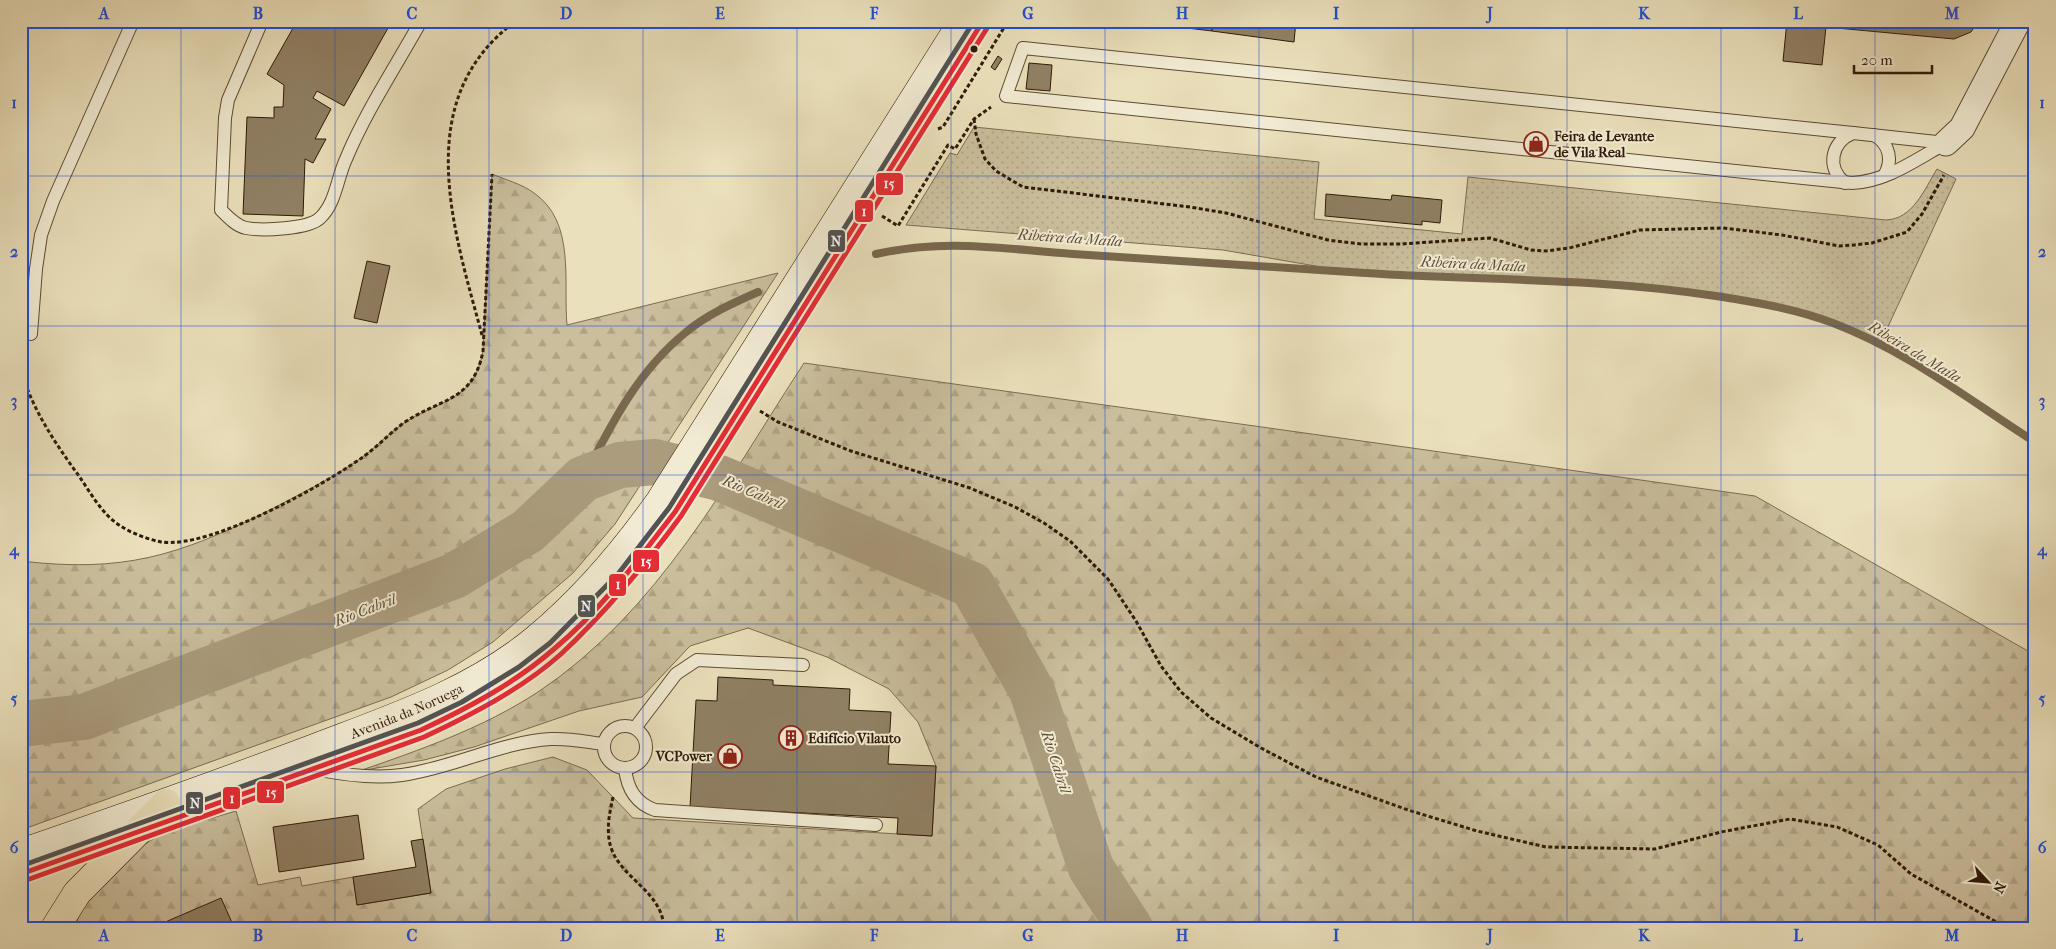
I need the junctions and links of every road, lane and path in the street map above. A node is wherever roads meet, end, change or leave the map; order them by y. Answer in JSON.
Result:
{"nodes":[{"id":1,"x":133,"y":21,"type":"edge"},
{"id":2,"x":262,"y":21,"type":"edge"},
{"id":3,"x":422,"y":21,"type":"edge"},
{"id":4,"x":516,"y":21,"type":"edge"},
{"id":5,"x":983,"y":21,"type":"edge"},
{"id":6,"x":1008,"y":21,"type":"edge"},
{"id":7,"x":2018,"y":21,"type":"edge"},
{"id":8,"x":962,"y":24,"type":"edge"},
{"id":9,"x":1006,"y":96,"type":"junction"},
{"id":10,"x":974,"y":119,"type":"junction"},
{"id":11,"x":935,"y":130,"type":"dead end"},
{"id":12,"x":1853,"y":133,"type":"junction"},
{"id":13,"x":1874,"y":135,"type":"junction"},
{"id":14,"x":1946,"y":143,"type":"junction"},
{"id":15,"x":492,"y":174,"type":"dead end"},
{"id":16,"x":1884,"y":176,"type":"junction"},
{"id":17,"x":1944,"y":176,"type":"dead end"},
{"id":18,"x":1845,"y":183,"type":"junction"},
{"id":19,"x":877,"y":213,"type":"dead end"},
{"id":20,"x":31,"y":334,"type":"dead end"},
{"id":21,"x":484,"y":340,"type":"junction"},
{"id":22,"x":21,"y":370,"type":"edge"},
{"id":23,"x":737,"y":398,"type":"junction"},
{"id":24,"x":667,"y":507,"type":"junction"},
{"id":25,"x":803,"y":665,"type":"dead end"},
{"id":26,"x":635,"y":728,"type":"junction"},
{"id":27,"x":604,"y":744,"type":"junction"},
{"id":28,"x":284,"y":760,"type":"junction"},
{"id":29,"x":623,"y":767,"type":"junction"},
{"id":30,"x":314,"y":769,"type":"junction"},
{"id":31,"x":166,"y":803,"type":"junction"},
{"id":32,"x":876,"y":825,"type":"dead end"},
{"id":33,"x":134,"y":835,"type":"junction"},
{"id":34,"x":21,"y":853,"type":"edge"},
{"id":35,"x":21,"y":874,"type":"edge"},
{"id":36,"x":55,"y":928,"type":"edge"},
{"id":37,"x":664,"y":928,"type":"edge"},
{"id":38,"x":2007,"y":928,"type":"edge"}],
"edges":[{"from":1,"to":20,"type":"lane"},
{"from":2,"to":3,"type":"lane"},
{"from":4,"to":21,"type":"path"},
{"from":5,"to":23,"type":"lane"},
{"from":6,"to":11,"type":"path"},
{"from":7,"to":14,"type":"street"},
{"from":8,"to":23,"type":"main road","name":"Avenida da Noruega"},
{"from":9,"to":10,"type":"path"},
{"from":9,"to":12,"type":"lane"},
{"from":9,"to":18,"type":"lane"},
{"from":10,"to":17,"type":"path"},
{"from":10,"to":19,"type":"path"},
{"from":12,"to":13,"type":"lane"},
{"from":12,"to":18,"type":"lane"},
{"from":13,"to":14,"type":"lane"},
{"from":13,"to":16,"type":"lane"},
{"from":14,"to":16,"type":"lane"},
{"from":15,"to":21,"type":"path"},
{"from":16,"to":18,"type":"lane"},
{"from":21,"to":22,"type":"path"},
{"from":23,"to":24,"type":"main road","name":"Avenida da Noruega"},
{"from":23,"to":38,"type":"path"},
{"from":24,"to":28,"type":"main road","name":"Avenida da Noruega"},
{"from":24,"to":30,"type":"lane"},
{"from":25,"to":26,"type":"lane"},
{"from":26,"to":27,"type":"lane"},
{"from":26,"to":29,"type":"lane"},
{"from":27,"to":29,"type":"lane"},
{"from":27,"to":30,"type":"lane"},
{"from":28,"to":30,"type":"lane"},
{"from":28,"to":31,"type":"main road","name":"Avenida da Noruega"},
{"from":29,"to":32,"type":"lane"},
{"from":29,"to":37,"type":"path"},
{"from":30,"to":33,"type":"lane"},
{"from":31,"to":33,"type":"highway"},
{"from":31,"to":34,"type":"main road","name":"Avenida da Noruega"},
{"from":33,"to":35,"type":"lane"},
{"from":33,"to":36,"type":"highway"}]}
